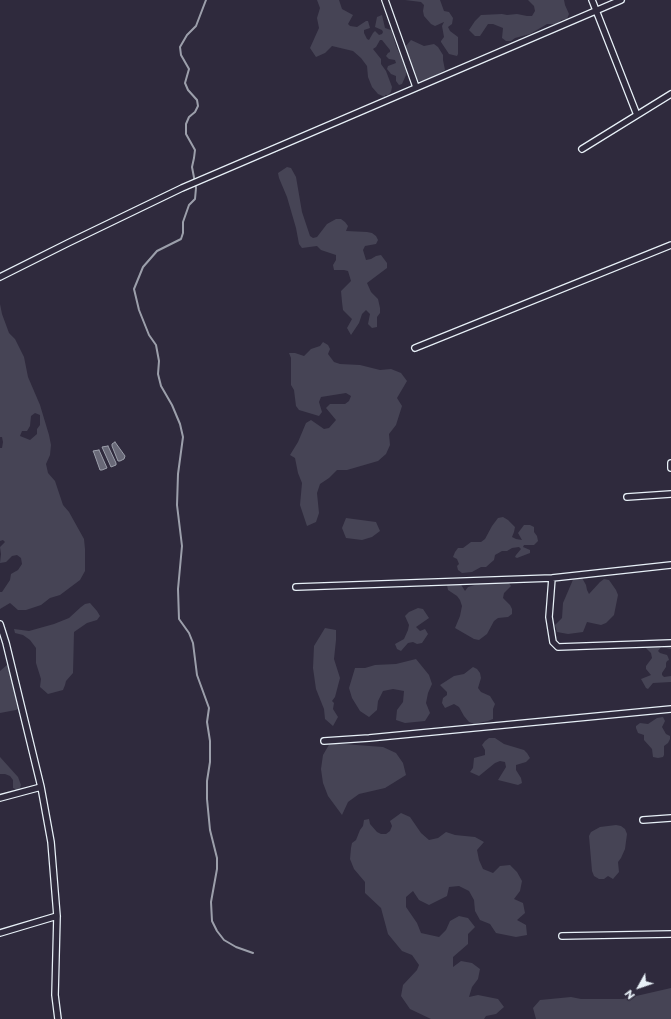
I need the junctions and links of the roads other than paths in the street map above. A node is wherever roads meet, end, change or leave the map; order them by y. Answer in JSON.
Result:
{"nodes":[{"id":1,"x":385,"y":0,"type":"edge"},
{"id":2,"x":592,"y":0,"type":"edge"},
{"id":3,"x":621,"y":0,"type":"edge"},
{"id":4,"x":595,"y":11,"type":"junction"},
{"id":5,"x":416,"y":87,"type":"junction"},
{"id":6,"x":671,"y":94,"type":"edge"},
{"id":7,"x":637,"y":115,"type":"junction"},
{"id":8,"x":582,"y":149,"type":"dead end"},
{"id":9,"x":671,"y":245,"type":"edge"},
{"id":10,"x":0,"y":278,"type":"edge"},
{"id":11,"x":415,"y":348,"type":"dead end"},
{"id":12,"x":671,"y":463,"type":"edge"},
{"id":13,"x":671,"y":468,"type":"edge"},
{"id":14,"x":671,"y":494,"type":"edge"},
{"id":15,"x":627,"y":497,"type":"dead end"},
{"id":16,"x":671,"y":565,"type":"edge"},
{"id":17,"x":552,"y":578,"type":"junction"},
{"id":18,"x":296,"y":587,"type":"dead end"},
{"id":19,"x":0,"y":624,"type":"edge"},
{"id":20,"x":6,"y":643,"type":"junction"},
{"id":21,"x":671,"y":643,"type":"edge"},
{"id":22,"x":0,"y":645,"type":"edge"},
{"id":23,"x":671,"y":709,"type":"edge"},
{"id":24,"x":324,"y":741,"type":"dead end"},
{"id":25,"x":41,"y":787,"type":"junction"},
{"id":26,"x":0,"y":798,"type":"edge"},
{"id":27,"x":671,"y":818,"type":"edge"},
{"id":28,"x":643,"y":820,"type":"dead end"},
{"id":29,"x":57,"y":916,"type":"junction"},
{"id":30,"x":0,"y":933,"type":"edge"},
{"id":31,"x":671,"y":934,"type":"edge"},
{"id":32,"x":562,"y":936,"type":"dead end"},
{"id":33,"x":58,"y":1019,"type":"edge"}],
"edges":[{"from":1,"to":5,"type":"street"},
{"from":2,"to":4,"type":"street"},
{"from":3,"to":4,"type":"street"},
{"from":4,"to":5,"type":"street"},
{"from":4,"to":7,"type":"street"},
{"from":5,"to":10,"type":"street"},
{"from":6,"to":7,"type":"street"},
{"from":7,"to":8,"type":"street"},
{"from":9,"to":11,"type":"street"},
{"from":12,"to":13,"type":"street"},
{"from":14,"to":15,"type":"street"},
{"from":16,"to":17,"type":"street"},
{"from":17,"to":18,"type":"street"},
{"from":17,"to":21,"type":"street"},
{"from":19,"to":20,"type":"street"},
{"from":20,"to":22,"type":"street"},
{"from":20,"to":25,"type":"street"},
{"from":23,"to":24,"type":"street"},
{"from":25,"to":26,"type":"street"},
{"from":25,"to":29,"type":"street"},
{"from":27,"to":28,"type":"street"},
{"from":29,"to":30,"type":"street"},
{"from":29,"to":33,"type":"street"},
{"from":31,"to":32,"type":"street"}]}
